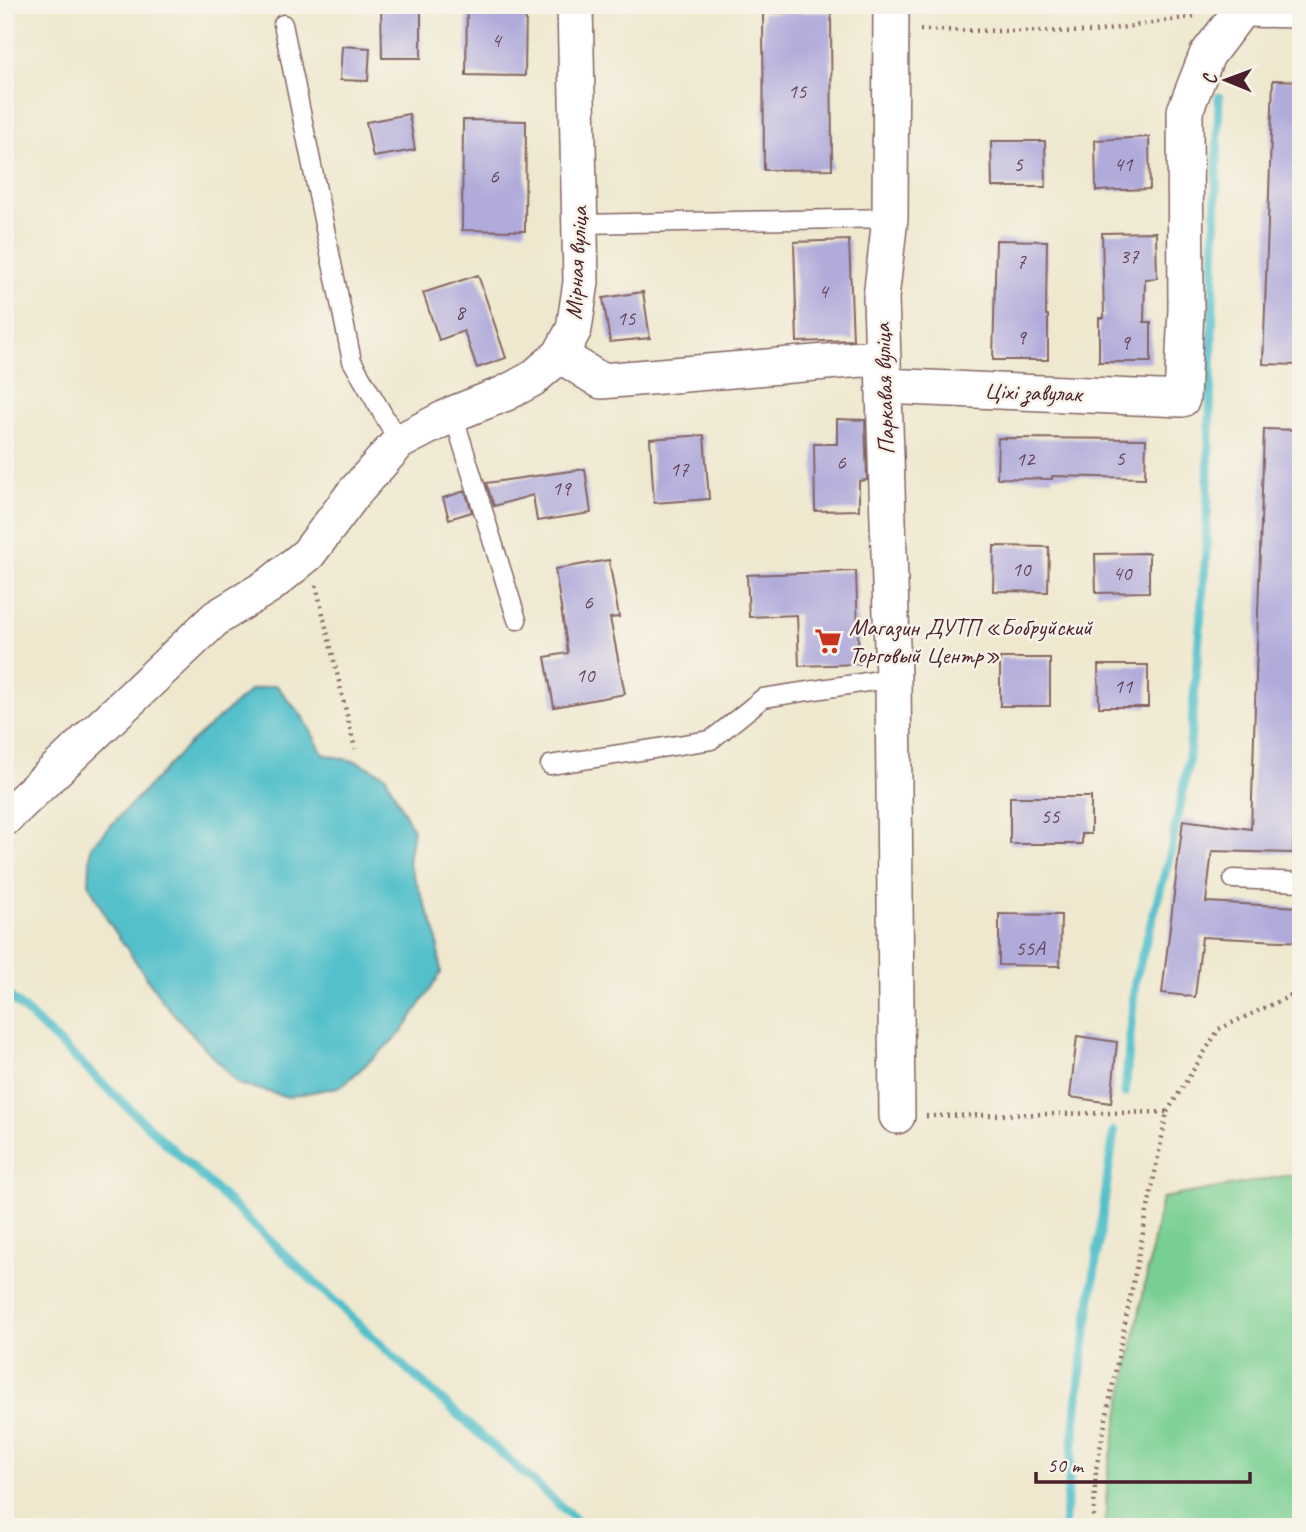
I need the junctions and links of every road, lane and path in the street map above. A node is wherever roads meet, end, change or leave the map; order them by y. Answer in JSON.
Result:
{"nodes":[{"id":1,"x":575,"y":5,"type":"edge"},
{"id":2,"x":1242,"y":9,"type":"junction"},
{"id":3,"x":1301,"y":10,"type":"edge"},
{"id":4,"x":891,"y":17,"type":"edge"},
{"id":5,"x":283,"y":24,"type":"dead end"},
{"id":6,"x":890,"y":218,"type":"junction"},
{"id":7,"x":580,"y":224,"type":"junction"},
{"id":8,"x":560,"y":355,"type":"junction"},
{"id":9,"x":884,"y":373,"type":"junction"},
{"id":10,"x":453,"y":414,"type":"junction"},
{"id":11,"x":399,"y":442,"type":"junction"},
{"id":12,"x":308,"y":554,"type":"junction"},
{"id":13,"x":517,"y":620,"type":"dead end"},
{"id":14,"x":892,"y":678,"type":"junction"},
{"id":15,"x":355,"y":749,"type":"dead end"},
{"id":16,"x":550,"y":765,"type":"dead end"},
{"id":17,"x":5,"y":818,"type":"edge"},
{"id":18,"x":1233,"y":879,"type":"dead end"},
{"id":19,"x":1301,"y":882,"type":"edge"},
{"id":20,"x":1301,"y":991,"type":"edge"},
{"id":21,"x":1167,"y":1112,"type":"junction"},
{"id":22,"x":897,"y":1116,"type":"joint"},
{"id":23,"x":1093,"y":1527,"type":"edge"}],
"edges":[{"from":1,"to":7,"type":"street","name":"Мірная вуліца"},
{"from":2,"to":3,"type":"street"},
{"from":2,"to":4,"type":"path"},
{"from":2,"to":9,"type":"street","name":"Ціхі завулак"},
{"from":4,"to":6,"type":"street","name":"Паркавая вуліца"},
{"from":5,"to":11,"type":"lane"},
{"from":6,"to":7,"type":"lane"},
{"from":6,"to":9,"type":"street","name":"Паркавая вуліца"},
{"from":7,"to":8,"type":"street","name":"Мірная вуліца"},
{"from":8,"to":9,"type":"street","name":"Мірная вуліца"},
{"from":8,"to":10,"type":"street"},
{"from":9,"to":14,"type":"street","name":"Паркавая вуліца"},
{"from":10,"to":11,"type":"street"},
{"from":10,"to":13,"type":"lane"},
{"from":11,"to":12,"type":"street"},
{"from":12,"to":15,"type":"path"},
{"from":12,"to":17,"type":"street"},
{"from":14,"to":16,"type":"lane"},
{"from":14,"to":22,"type":"street","name":"Паркавая вуліца"},
{"from":18,"to":19,"type":"lane"},
{"from":20,"to":21,"type":"path"},
{"from":21,"to":22,"type":"path"},
{"from":21,"to":23,"type":"path"}]}
